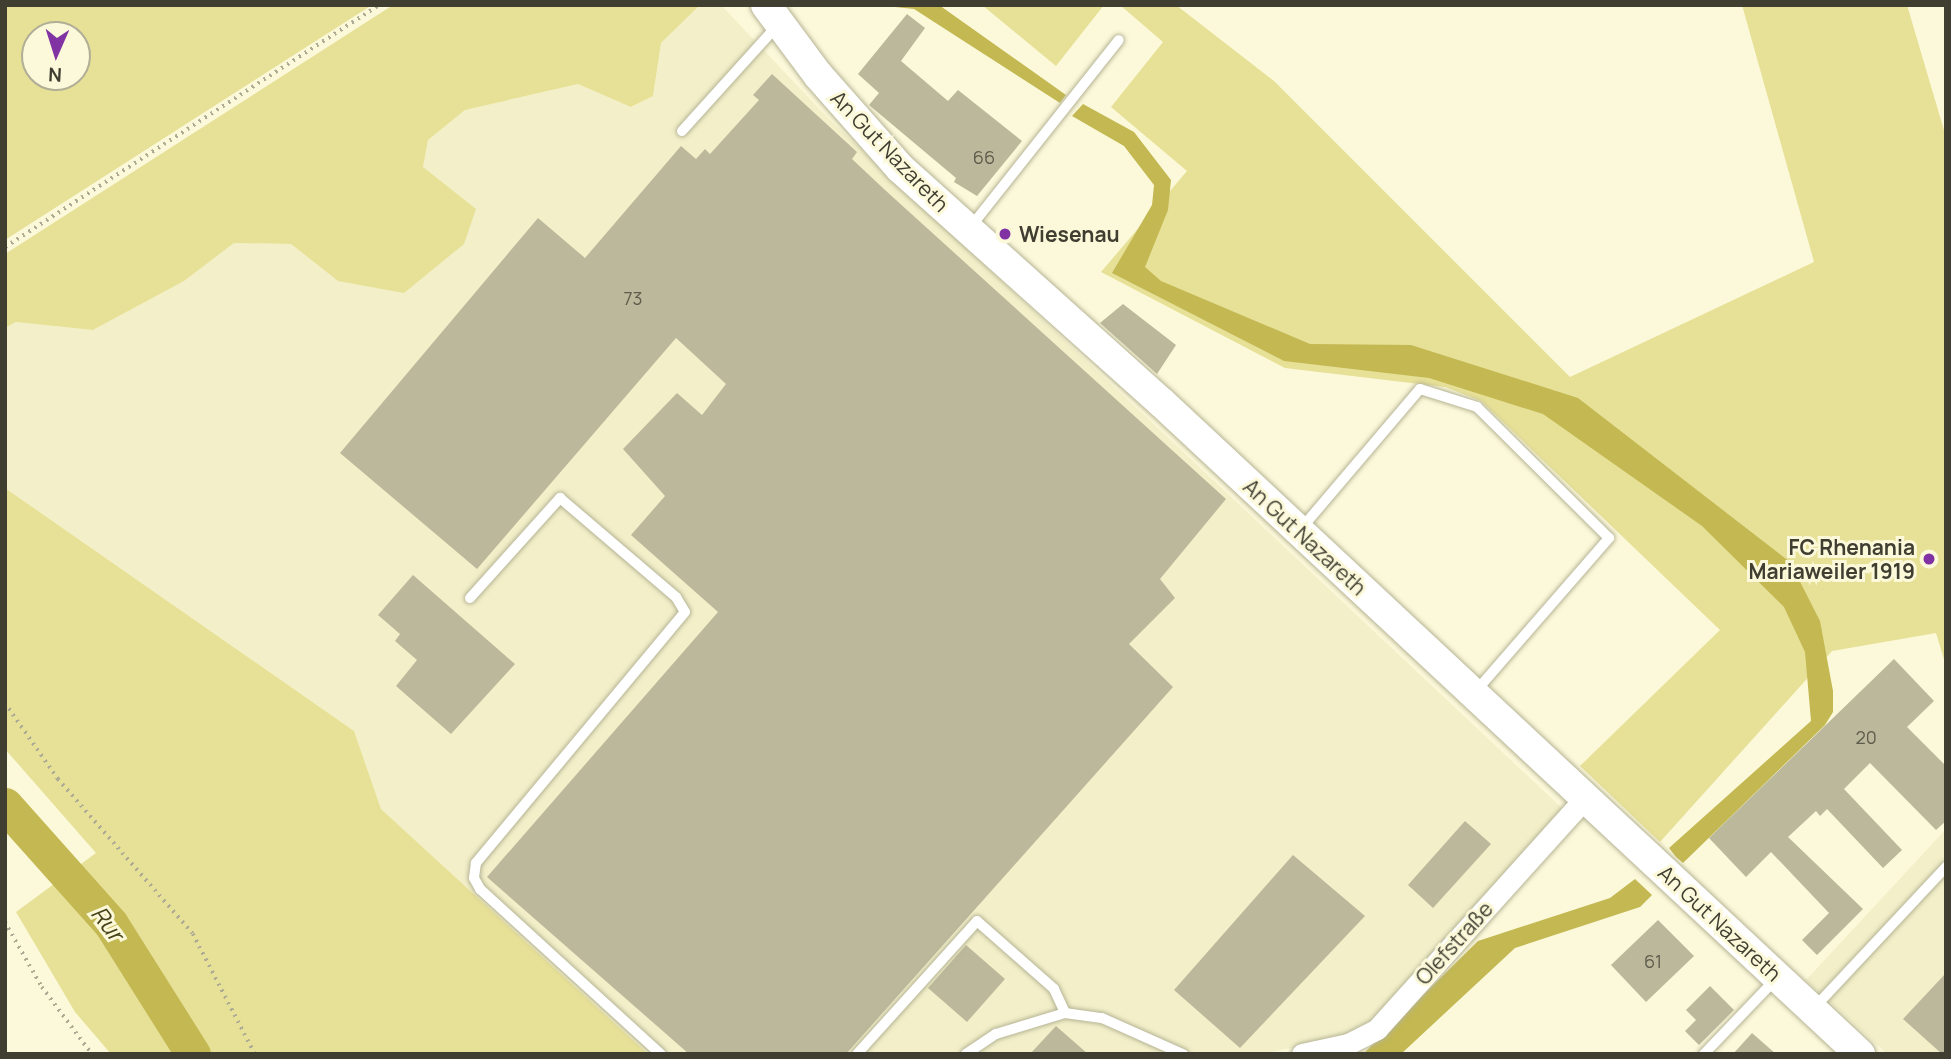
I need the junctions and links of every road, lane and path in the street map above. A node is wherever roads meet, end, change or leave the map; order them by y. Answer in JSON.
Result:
{"nodes":[{"id":1,"x":379,"y":5,"type":"edge"},
{"id":2,"x":772,"y":15,"type":"edge"},
{"id":3,"x":1119,"y":40,"type":"dead end"},
{"id":4,"x":682,"y":131,"type":"dead end"},
{"id":5,"x":967,"y":231,"type":"junction"},
{"id":6,"x":5,"y":247,"type":"edge"},
{"id":7,"x":1298,"y":531,"type":"junction"},
{"id":8,"x":470,"y":598,"type":"dead end"},
{"id":9,"x":1473,"y":694,"type":"junction"},
{"id":10,"x":5,"y":703,"type":"edge"},
{"id":11,"x":1584,"y":799,"type":"junction"},
{"id":12,"x":1946,"y":867,"type":"edge"},
{"id":13,"x":5,"y":922,"type":"edge"},
{"id":14,"x":1778,"y":977,"type":"junction"},
{"id":15,"x":1813,"y":1009,"type":"junction"},
{"id":16,"x":1065,"y":1013,"type":"junction"},
{"id":17,"x":92,"y":1054,"type":"edge"},
{"id":18,"x":255,"y":1054,"type":"edge"},
{"id":19,"x":661,"y":1054,"type":"edge"},
{"id":20,"x":857,"y":1054,"type":"edge"},
{"id":21,"x":966,"y":1054,"type":"edge"},
{"id":22,"x":1183,"y":1054,"type":"edge"},
{"id":23,"x":1303,"y":1054,"type":"edge"},
{"id":24,"x":1704,"y":1054,"type":"edge"},
{"id":25,"x":1860,"y":1054,"type":"edge"}],
"edges":[{"from":1,"to":6,"type":"path"},
{"from":2,"to":4,"type":"lane"},
{"from":2,"to":5,"type":"main road","name":"An Gut Nazareth"},
{"from":3,"to":5,"type":"lane"},
{"from":5,"to":7,"type":"main road","name":"An Gut Nazareth"},
{"from":7,"to":9,"type":"main road","name":"An Gut Nazareth"},
{"from":7,"to":9,"type":"lane"},
{"from":8,"to":19,"type":"lane"},
{"from":9,"to":11,"type":"main road","name":"An Gut Nazareth"},
{"from":10,"to":18,"type":"path"},
{"from":11,"to":14,"type":"main road","name":"An Gut Nazareth"},
{"from":11,"to":23,"type":"street","name":"Olefstraße"},
{"from":12,"to":15,"type":"lane"},
{"from":13,"to":17,"type":"path"},
{"from":14,"to":15,"type":"main road","name":"An Gut Nazareth"},
{"from":14,"to":24,"type":"lane"},
{"from":15,"to":25,"type":"main road","name":"An Gut Nazareth"},
{"from":16,"to":20,"type":"lane"},
{"from":16,"to":21,"type":"lane"},
{"from":16,"to":22,"type":"lane"}]}
